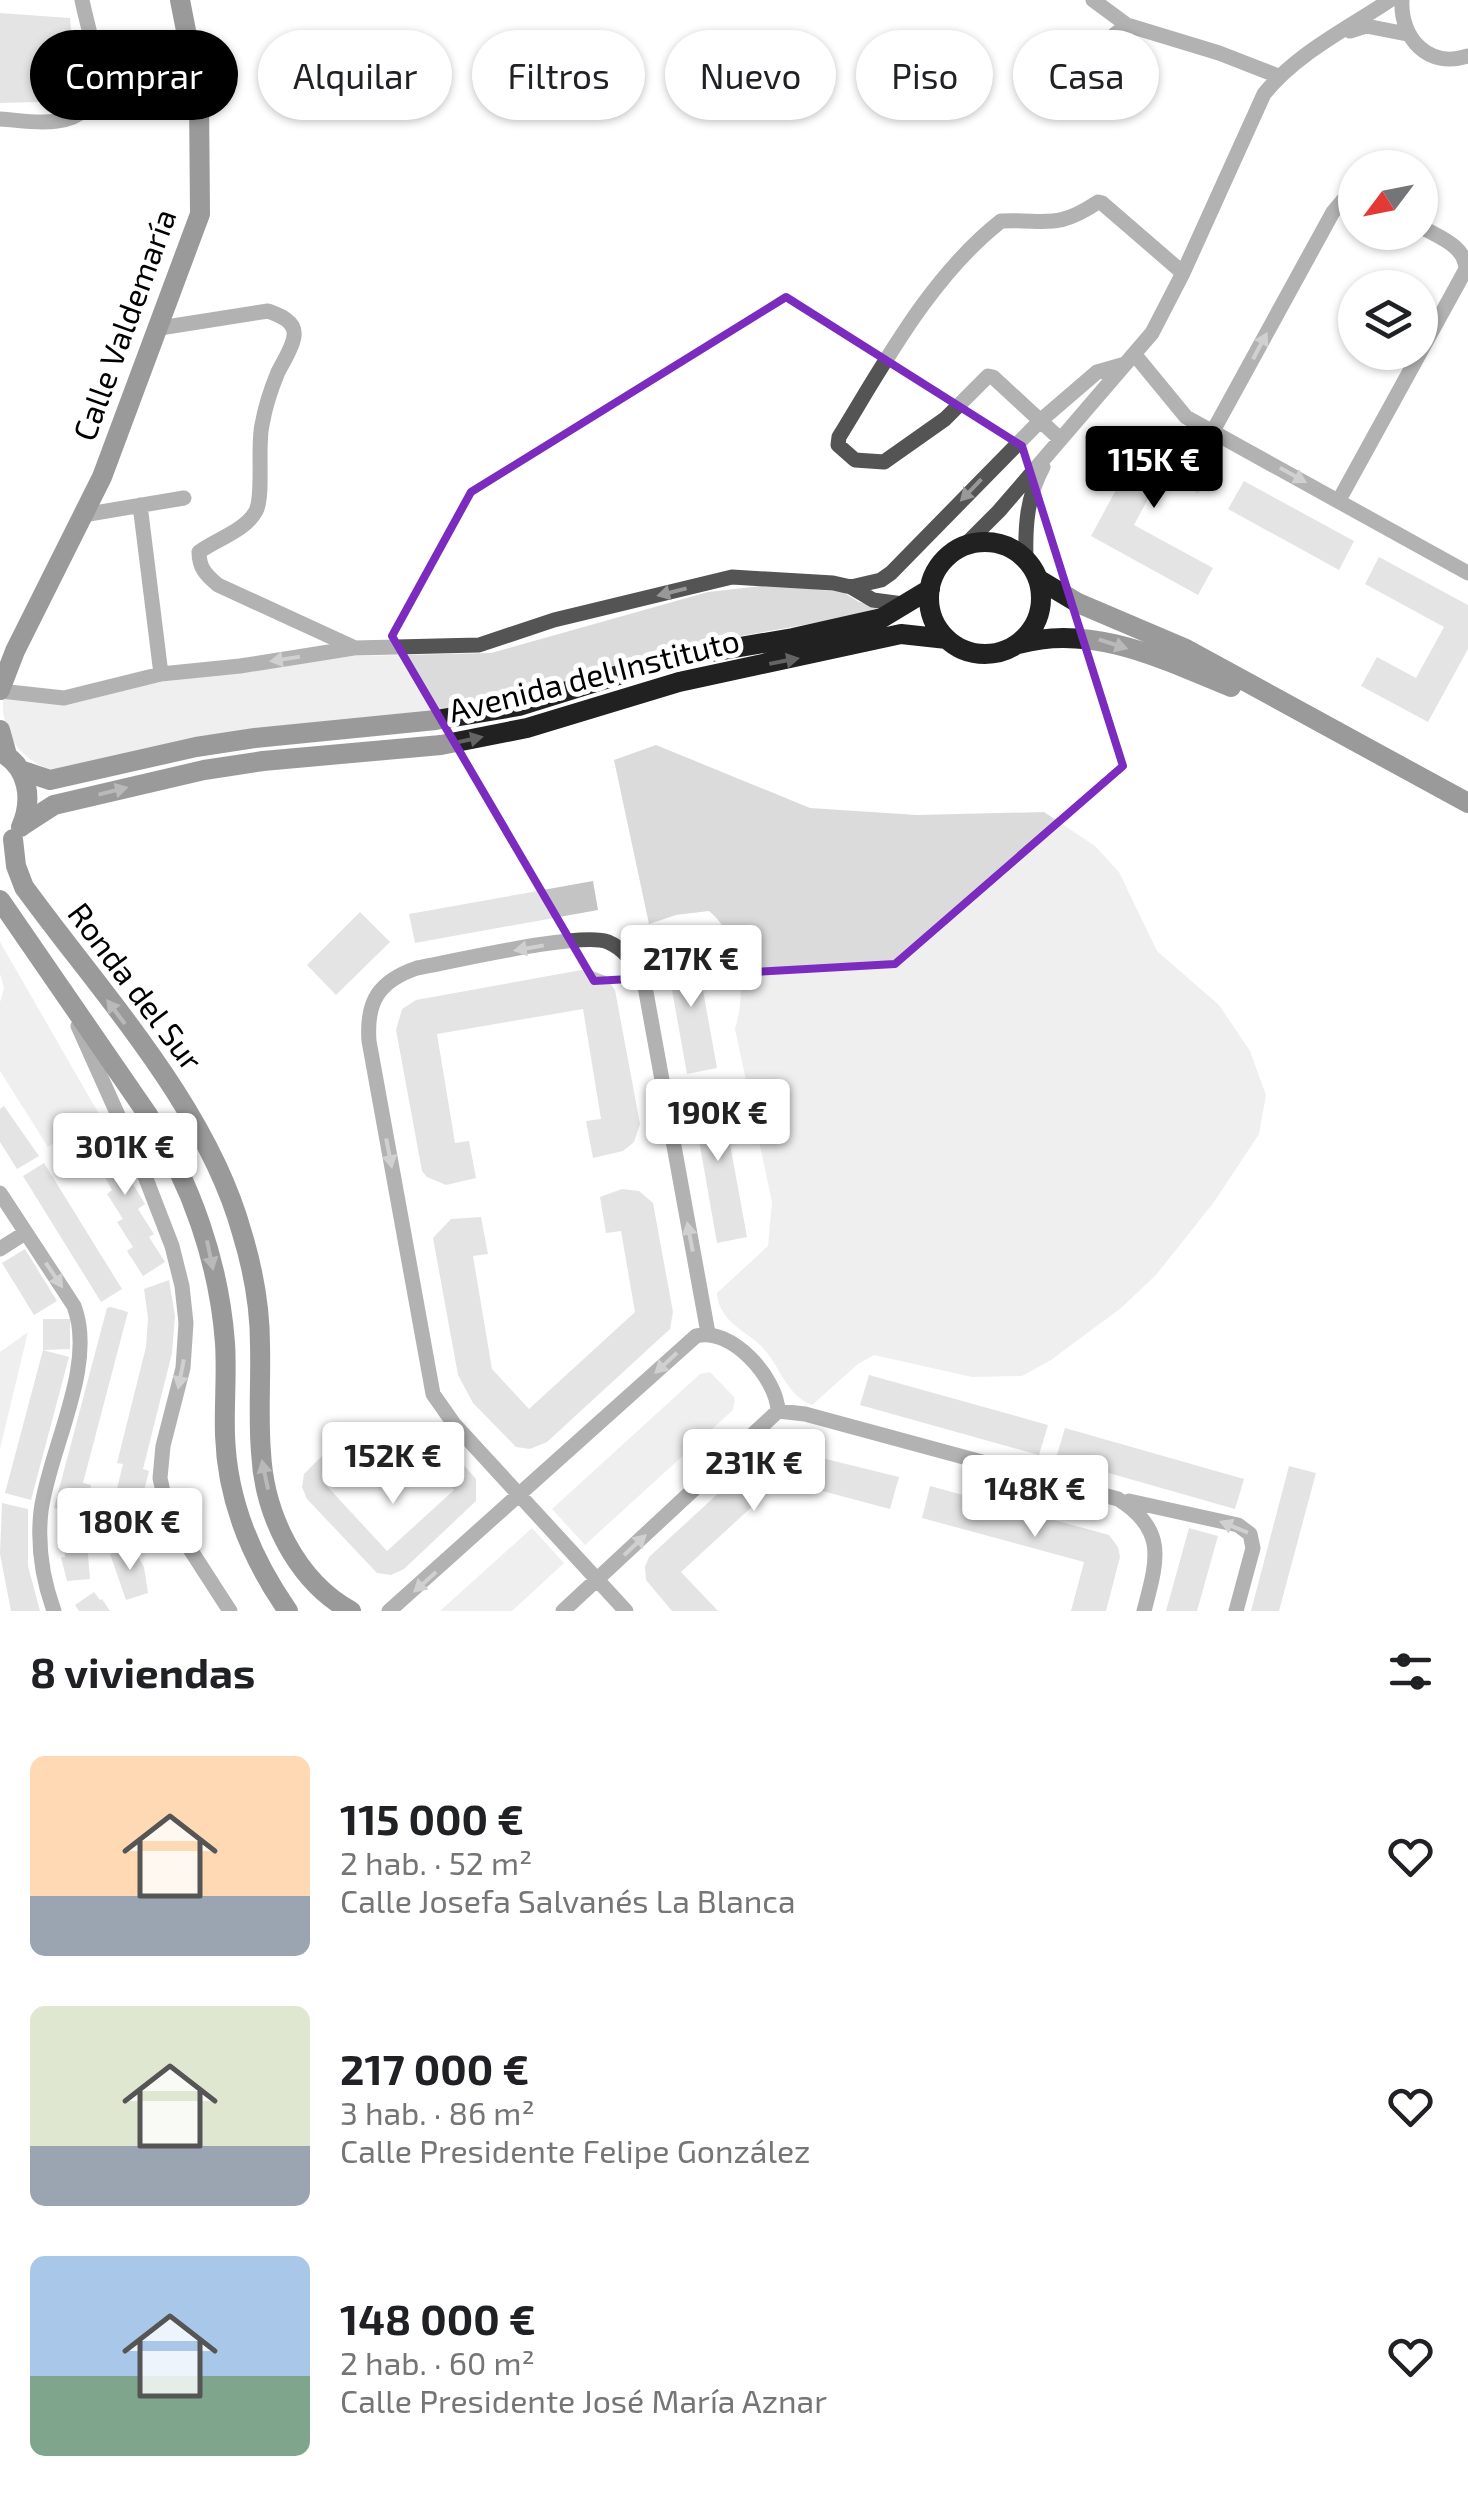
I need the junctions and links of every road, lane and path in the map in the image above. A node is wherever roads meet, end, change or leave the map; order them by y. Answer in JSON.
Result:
{"nodes":[{"id":1,"x":82,"y":0,"type":"edge"},
{"id":2,"x":180,"y":0,"type":"edge"},
{"id":3,"x":1093,"y":0,"type":"edge"},
{"id":4,"x":1390,"y":0,"type":"edge"},
{"id":5,"x":1402,"y":0,"type":"edge"},
{"id":6,"x":1127,"y":25,"type":"junction"},
{"id":7,"x":1121,"y":30,"type":"edge"},
{"id":8,"x":1408,"y":34,"type":"junction"},
{"id":9,"x":1332,"y":36,"type":"junction"},
{"id":10,"x":1468,"y":56,"type":"edge"},
{"id":11,"x":1278,"y":76,"type":"junction"},
{"id":12,"x":0,"y":119,"type":"edge"},
{"id":13,"x":1338,"y":206,"type":"edge"},
{"id":14,"x":1438,"y":236,"type":"edge"},
{"id":15,"x":1183,"y":273,"type":"junction"},
{"id":16,"x":160,"y":328,"type":"junction"},
{"id":17,"x":1131,"y":359,"type":"junction"},
{"id":18,"x":1040,"y":420,"type":"junction"},
{"id":19,"x":1214,"y":431,"type":"junction"},
{"id":20,"x":1058,"y":438,"type":"junction"},
{"id":21,"x":184,"y":498,"type":"dead end"},
{"id":22,"x":1339,"y":500,"type":"junction"},
{"id":23,"x":140,"y":505,"type":"junction"},
{"id":24,"x":83,"y":515,"type":"junction"},
{"id":25,"x":964,"y":546,"type":"junction"},
{"id":26,"x":1026,"y":559,"type":"junction"},
{"id":27,"x":1465,"y":568,"type":"edge"},
{"id":28,"x":1038,"y":579,"type":"junction"},
{"id":29,"x":851,"y":587,"type":"junction"},
{"id":30,"x":930,"y":589,"type":"junction"},
{"id":31,"x":904,"y":604,"type":"junction"},
{"id":32,"x":947,"y":639,"type":"junction"},
{"id":33,"x":1018,"y":644,"type":"junction"},
{"id":34,"x":354,"y":648,"type":"junction"},
{"id":35,"x":8,"y":662,"type":"edge"},
{"id":36,"x":161,"y":674,"type":"junction"},
{"id":37,"x":0,"y":690,"type":"edge"},
{"id":38,"x":24,"y":692,"type":"junction"},
{"id":39,"x":1313,"y":721,"type":"junction"},
{"id":40,"x":0,"y":730,"type":"edge"},
{"id":41,"x":9,"y":759,"type":"edge"},
{"id":42,"x":1468,"y":803,"type":"edge"},
{"id":43,"x":12,"y":838,"type":"edge"},
{"id":44,"x":0,"y":901,"type":"edge"},
{"id":45,"x":60,"y":986,"type":"junction"},
{"id":46,"x":0,"y":1193,"type":"edge"},
{"id":47,"x":25,"y":1233,"type":"junction"},
{"id":48,"x":0,"y":1249,"type":"edge"},
{"id":49,"x":708,"y":1333,"type":"junction"},
{"id":50,"x":778,"y":1411,"type":"junction"},
{"id":51,"x":519,"y":1496,"type":"junction"},
{"id":52,"x":1118,"y":1498,"type":"junction"},
{"id":53,"x":598,"y":1580,"type":"junction"},
{"id":54,"x":54,"y":1611,"type":"edge"},
{"id":55,"x":230,"y":1611,"type":"edge"},
{"id":56,"x":288,"y":1611,"type":"edge"},
{"id":57,"x":351,"y":1611,"type":"edge"},
{"id":58,"x":389,"y":1611,"type":"edge"},
{"id":59,"x":563,"y":1611,"type":"edge"},
{"id":60,"x":626,"y":1611,"type":"edge"},
{"id":61,"x":1144,"y":1611,"type":"edge"},
{"id":62,"x":1236,"y":1611,"type":"edge"}],
"edges":[{"from":1,"to":12,"type":"street"},
{"from":2,"to":16,"type":"main road","name":"Calle Valdemaría"},
{"from":3,"to":6,"type":"street"},
{"from":4,"to":9,"type":"street"},
{"from":5,"to":8,"type":"street"},
{"from":6,"to":7,"type":"street"},
{"from":6,"to":11,"type":"street"},
{"from":8,"to":9,"type":"street"},
{"from":8,"to":10,"type":"street"},
{"from":9,"to":11,"type":"street"},
{"from":11,"to":15,"type":"street"},
{"from":19,"to":13,"type":"street","one_way":true},
{"from":14,"to":22,"type":"street"},
{"from":15,"to":17,"type":"street"},
{"from":15,"to":18,"type":"street"},
{"from":16,"to":24,"type":"main road","name":"Calle Valdemaría"},
{"from":16,"to":34,"type":"street"},
{"from":17,"to":18,"type":"street","name":"Avenida del Instituto"},
{"from":17,"to":19,"type":"street"},
{"from":17,"to":20,"type":"street"},
{"from":18,"to":20,"type":"street"},
{"from":18,"to":29,"type":"street","name":"Avenida del Instituto","one_way":true},
{"from":19,"to":22,"type":"street","one_way":true},
{"from":20,"to":25,"type":"street"},
{"from":20,"to":26,"type":"street"},
{"from":21,"to":23,"type":"street"},
{"from":22,"to":27,"type":"street"},
{"from":23,"to":24,"type":"street"},
{"from":23,"to":36,"type":"street"},
{"from":24,"to":35,"type":"main road","name":"Calle Valdemaría"},
{"from":25,"to":26,"type":"main road"},
{"from":25,"to":30,"type":"main road"},
{"from":26,"to":28,"type":"main road"},
{"from":28,"to":33,"type":"main road"},
{"from":28,"to":39,"type":"main road"},
{"from":29,"to":31,"type":"street","name":"Avenida del Instituto"},
{"from":29,"to":34,"type":"street","name":"Avenida del Instituto","one_way":true},
{"from":30,"to":31,"type":"main road","name":"Avenida del Instituto"},
{"from":30,"to":32,"type":"main road"},
{"from":31,"to":41,"type":"main road","name":"Avenida del Instituto"},
{"from":32,"to":33,"type":"main road"},
{"from":43,"to":32,"type":"main road","name":"Avenida del Instituto","one_way":true},
{"from":33,"to":39,"type":"main road","one_way":true},
{"from":34,"to":36,"type":"street","name":"Avenida del Instituto","one_way":true},
{"from":35,"to":37,"type":"main road","name":"Calle Valdemaría"},
{"from":35,"to":38,"type":"street"},
{"from":36,"to":38,"type":"street","name":"Avenida del Instituto"},
{"from":37,"to":38,"type":"street","name":"Avenida del Instituto"},
{"from":39,"to":42,"type":"main road"},
{"from":40,"to":41,"type":"main road"},
{"from":41,"to":43,"type":"main road","name":"Ronda del Sur"},
{"from":57,"to":43,"type":"main road","name":"Ronda del Sur","one_way":true},
{"from":44,"to":45,"type":"main road","name":"Ronda del Sur"},
{"from":45,"to":55,"type":"street","one_way":true},
{"from":45,"to":56,"type":"main road","name":"Ronda del Sur","one_way":true},
{"from":46,"to":47,"type":"street"},
{"from":47,"to":48,"type":"street"},
{"from":47,"to":54,"type":"street","one_way":true},
{"from":49,"to":50,"type":"street"},
{"from":49,"to":51,"type":"street","one_way":true},
{"from":49,"to":51,"type":"street","one_way":true},
{"from":50,"to":52,"type":"street"},
{"from":53,"to":50,"type":"street","one_way":true},
{"from":51,"to":53,"type":"street"},
{"from":51,"to":58,"type":"street","one_way":true},
{"from":52,"to":61,"type":"street"},
{"from":62,"to":52,"type":"street","one_way":true},
{"from":53,"to":59,"type":"street"},
{"from":53,"to":60,"type":"street"}]}
